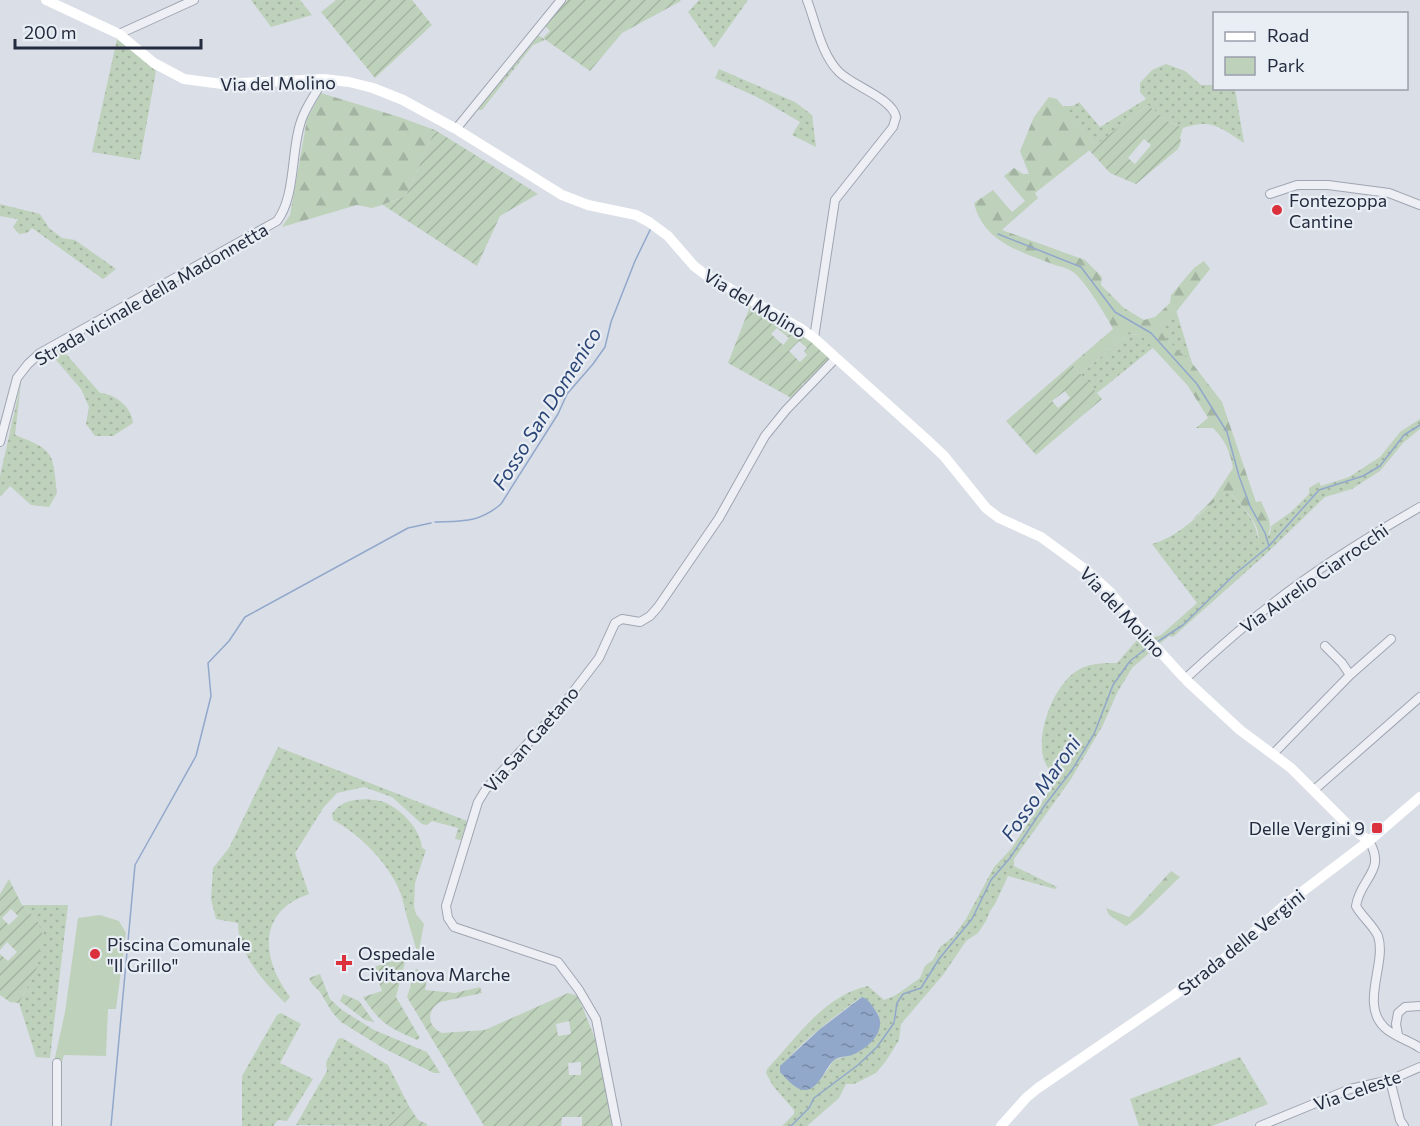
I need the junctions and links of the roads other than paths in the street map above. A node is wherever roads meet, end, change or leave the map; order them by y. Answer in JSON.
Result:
{"nodes":[{"id":1,"x":46,"y":0,"type":"edge"},
{"id":2,"x":194,"y":0,"type":"edge"},
{"id":3,"x":561,"y":0,"type":"edge"},
{"id":4,"x":807,"y":0,"type":"edge"},
{"id":5,"x":119,"y":34,"type":"junction"},
{"id":6,"x":324,"y":80,"type":"junction"},
{"id":7,"x":456,"y":129,"type":"junction"},
{"id":8,"x":1270,"y":194,"type":"dead end"},
{"id":9,"x":1420,"y":205,"type":"edge"},
{"id":10,"x":814,"y":338,"type":"junction"},
{"id":11,"x":836,"y":358,"type":"junction"},
{"id":12,"x":0,"y":442,"type":"edge"},
{"id":13,"x":1420,"y":507,"type":"edge"},
{"id":14,"x":1391,"y":639,"type":"dead end"},
{"id":15,"x":1325,"y":646,"type":"dead end"},
{"id":16,"x":1350,"y":675,"type":"junction"},
{"id":17,"x":1185,"y":679,"type":"junction"},
{"id":18,"x":1420,"y":698,"type":"edge"},
{"id":19,"x":1273,"y":754,"type":"junction"},
{"id":20,"x":1314,"y":790,"type":"junction"},
{"id":21,"x":1420,"y":797,"type":"edge"},
{"id":22,"x":1369,"y":841,"type":"junction"},
{"id":23,"x":1420,"y":1006,"type":"edge"},
{"id":24,"x":1398,"y":1035,"type":"junction"},
{"id":25,"x":1420,"y":1048,"type":"edge"},
{"id":26,"x":57,"y":1063,"type":"dead end"},
{"id":27,"x":1420,"y":1067,"type":"edge"},
{"id":28,"x":1390,"y":1080,"type":"junction"},
{"id":29,"x":57,"y":1126,"type":"edge"},
{"id":30,"x":617,"y":1126,"type":"edge"},
{"id":31,"x":1002,"y":1126,"type":"edge"},
{"id":32,"x":1260,"y":1126,"type":"edge"},
{"id":33,"x":1404,"y":1126,"type":"edge"}],
"edges":[{"from":1,"to":5,"type":"street","name":"Via del Molino"},
{"from":2,"to":5,"type":"street"},
{"from":3,"to":7,"type":"street"},
{"from":4,"to":10,"type":"street"},
{"from":5,"to":6,"type":"street","name":"Via del Molino"},
{"from":6,"to":7,"type":"street","name":"Via del Molino"},
{"from":6,"to":12,"type":"street","name":"Strada vicinale della Madonnetta"},
{"from":7,"to":10,"type":"street","name":"Via del Molino"},
{"from":8,"to":9,"type":"street"},
{"from":10,"to":11,"type":"street","name":"Via del Molino"},
{"from":11,"to":17,"type":"street","name":"Via del Molino"},
{"from":11,"to":30,"type":"street","name":"Via San Gaetano"},
{"from":13,"to":17,"type":"street","name":"Via Aurelio Ciarrocchi"},
{"from":14,"to":16,"type":"street"},
{"from":15,"to":16,"type":"street"},
{"from":16,"to":19,"type":"street"},
{"from":17,"to":19,"type":"street","name":"Via del Molino"},
{"from":18,"to":20,"type":"street"},
{"from":19,"to":20,"type":"street","name":"Via del Molino"},
{"from":20,"to":22,"type":"street","name":"Via del Molino"},
{"from":21,"to":22,"type":"street","name":"Strada delle Vergini"},
{"from":22,"to":24,"type":"street","name":"Via Celeste"},
{"from":22,"to":31,"type":"street","name":"Strada delle Vergini"},
{"from":23,"to":24,"type":"street"},
{"from":24,"to":25,"type":"street","name":"Via Celeste"},
{"from":26,"to":29,"type":"street"},
{"from":27,"to":28,"type":"street","name":"Via Celeste"},
{"from":28,"to":32,"type":"street","name":"Via Celeste"},
{"from":28,"to":33,"type":"street"}]}
